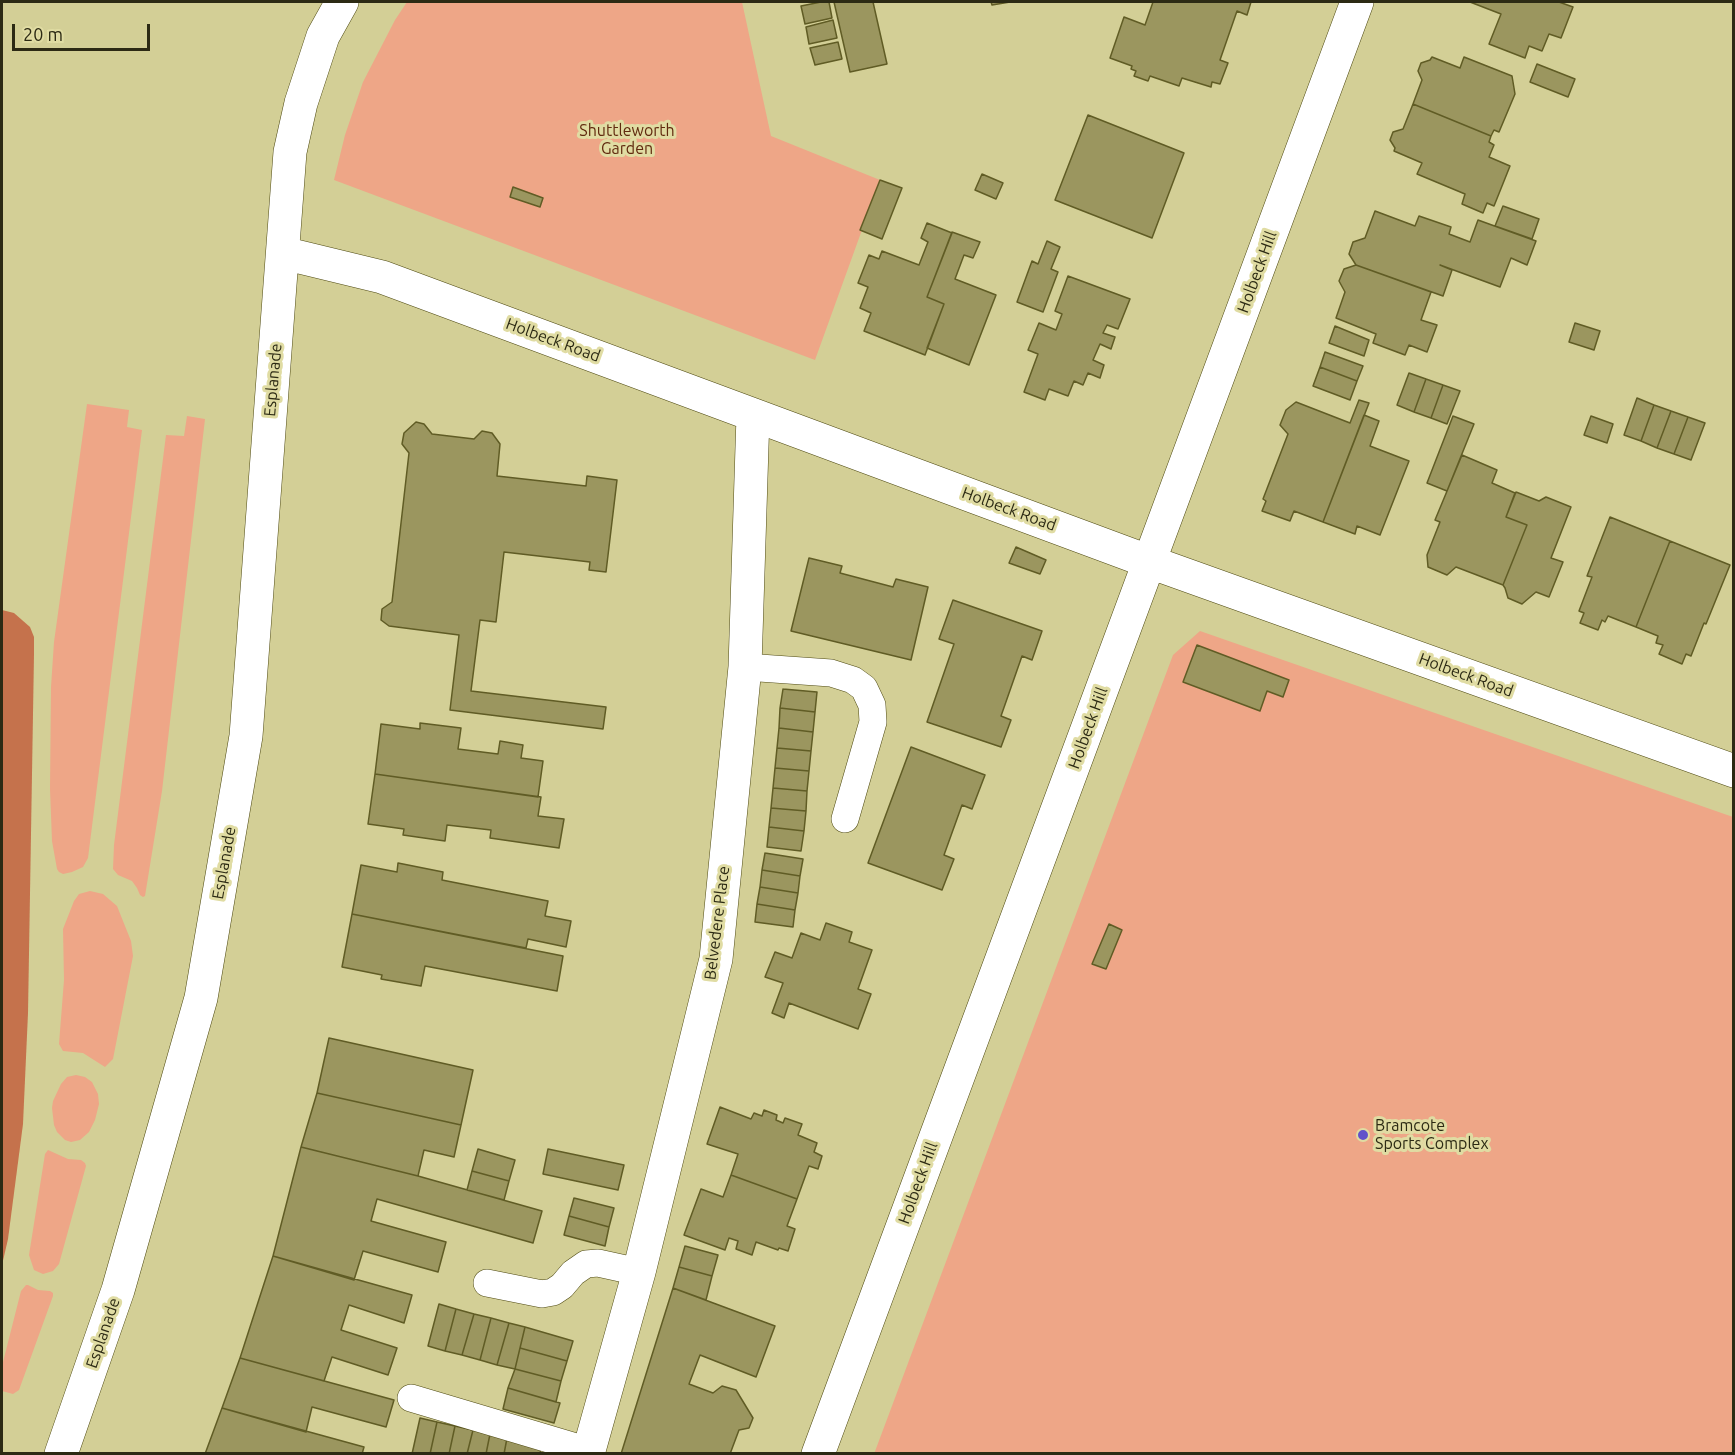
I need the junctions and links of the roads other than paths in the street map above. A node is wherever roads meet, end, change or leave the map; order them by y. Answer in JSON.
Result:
{"nodes":[{"id":1,"x":342,"y":2,"type":"edge"},
{"id":2,"x":1357,"y":2,"type":"edge"},
{"id":3,"x":282,"y":253,"type":"junction"},
{"id":4,"x":753,"y":415,"type":"junction"},
{"id":5,"x":1150,"y":562,"type":"junction"},
{"id":6,"x":745,"y":667,"type":"junction"},
{"id":7,"x":1734,"y":771,"type":"edge"},
{"id":8,"x":845,"y":819,"type":"dead end"},
{"id":9,"x":639,"y":1272,"type":"junction"},
{"id":10,"x":486,"y":1283,"type":"dead end"},
{"id":11,"x":411,"y":1398,"type":"dead end"},
{"id":12,"x":588,"y":1452,"type":"edge"},
{"id":13,"x":61,"y":1454,"type":"edge"},
{"id":14,"x":818,"y":1454,"type":"edge"}],
"edges":[{"from":1,"to":3,"type":"street","name":"Esplanade"},
{"from":2,"to":5,"type":"street","name":"Holbeck Hill"},
{"from":3,"to":4,"type":"street","name":"Holbeck Road"},
{"from":3,"to":13,"type":"street","name":"Esplanade"},
{"from":4,"to":5,"type":"street","name":"Holbeck Road"},
{"from":4,"to":6,"type":"street","name":"Belvedere Place"},
{"from":5,"to":7,"type":"street","name":"Holbeck Road"},
{"from":5,"to":14,"type":"street","name":"Holbeck Hill"},
{"from":6,"to":8,"type":"lane"},
{"from":6,"to":9,"type":"street","name":"Belvedere Place"},
{"from":9,"to":10,"type":"lane"},
{"from":9,"to":12,"type":"street","name":"Belvedere Place"},
{"from":11,"to":12,"type":"lane"}]}
